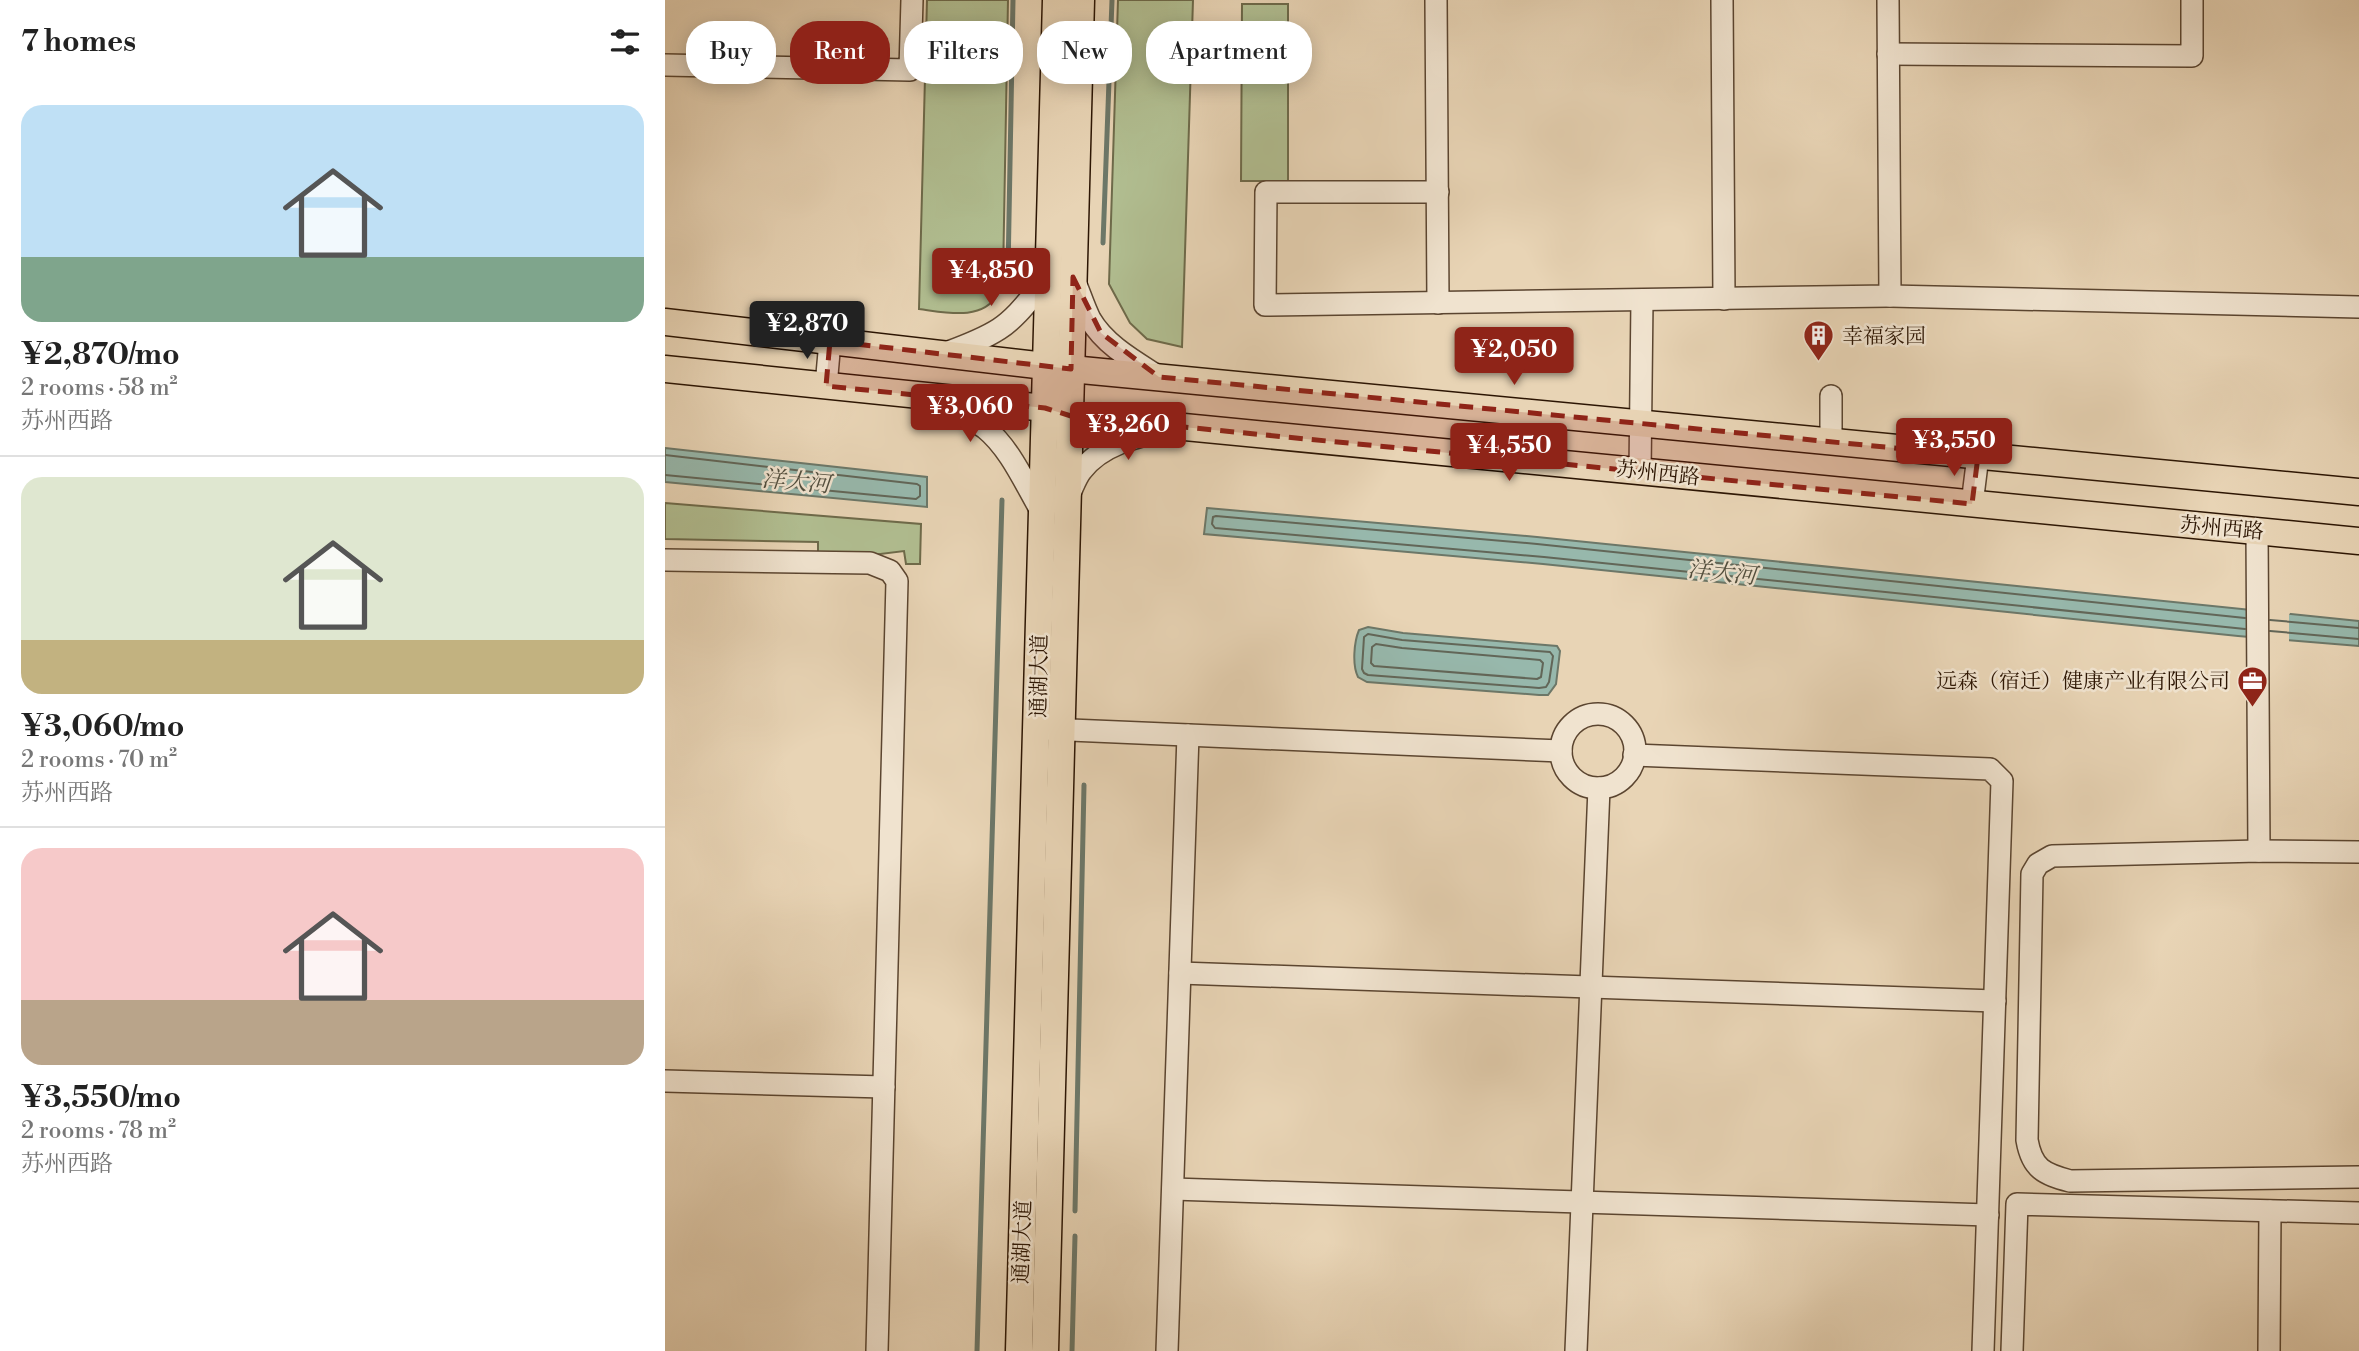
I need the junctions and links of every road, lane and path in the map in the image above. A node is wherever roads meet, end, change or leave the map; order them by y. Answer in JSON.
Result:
{"nodes":[{"id":1,"x":912,"y":0,"type":"edge"},
{"id":2,"x":1056,"y":0,"type":"edge"},
{"id":3,"x":1081,"y":0,"type":"edge"},
{"id":4,"x":1436,"y":0,"type":"edge"},
{"id":5,"x":1722,"y":0,"type":"edge"},
{"id":6,"x":1888,"y":0,"type":"edge"},
{"id":7,"x":2192,"y":0,"type":"edge"},
{"id":8,"x":1888,"y":54,"type":"junction"},
{"id":9,"x":665,"y":65,"type":"edge"},
{"id":10,"x":1438,"y":192,"type":"junction"},
{"id":11,"x":1061,"y":277,"type":"junction"},
{"id":12,"x":1890,"y":296,"type":"junction"},
{"id":13,"x":1724,"y":299,"type":"junction"},
{"id":14,"x":1642,"y":300,"type":"junction"},
{"id":15,"x":1438,"y":303,"type":"junction"},
{"id":16,"x":2359,"y":307,"type":"edge"},
{"id":17,"x":665,"y":322,"type":"edge"},
{"id":18,"x":830,"y":341,"type":"junction"},
{"id":19,"x":943,"y":354,"type":"junction"},
{"id":20,"x":1059,"y":367,"type":"junction"},
{"id":21,"x":665,"y":369,"type":"edge"},
{"id":22,"x":1159,"y":377,"type":"junction"},
{"id":23,"x":826,"y":386,"type":"junction"},
{"id":24,"x":885,"y":391,"type":"junction"},
{"id":25,"x":1831,"y":396,"type":"dead end"},
{"id":26,"x":1045,"y":408,"type":"junction"},
{"id":27,"x":1071,"y":416,"type":"junction"},
{"id":28,"x":1641,"y":424,"type":"junction"},
{"id":29,"x":1181,"y":427,"type":"junction"},
{"id":30,"x":1831,"y":442,"type":"junction"},
{"id":31,"x":1978,"y":456,"type":"junction"},
{"id":32,"x":1640,"y":472,"type":"junction"},
{"id":33,"x":2359,"y":492,"type":"edge"},
{"id":34,"x":1069,"y":495,"type":"junction"},
{"id":35,"x":1972,"y":504,"type":"junction"},
{"id":36,"x":1043,"y":514,"type":"junction"},
{"id":37,"x":2257,"y":532,"type":"junction"},
{"id":38,"x":2359,"y":541,"type":"edge"},
{"id":39,"x":665,"y":559,"type":"edge"},
{"id":40,"x":1050,"y":729,"type":"junction"},
{"id":41,"x":1188,"y":735,"type":"junction"},
{"id":42,"x":1561,"y":751,"type":"junction"},
{"id":43,"x":1635,"y":754,"type":"junction"},
{"id":44,"x":1599,"y":788,"type":"junction"},
{"id":45,"x":2259,"y":851,"type":"junction"},
{"id":46,"x":2359,"y":852,"type":"edge"},
{"id":47,"x":1180,"y":973,"type":"junction"},
{"id":48,"x":1591,"y":988,"type":"junction"},
{"id":49,"x":1995,"y":1001,"type":"junction"},
{"id":50,"x":665,"y":1081,"type":"edge"},
{"id":51,"x":884,"y":1087,"type":"junction"},
{"id":52,"x":2359,"y":1177,"type":"edge"},
{"id":53,"x":1173,"y":1189,"type":"junction"},
{"id":54,"x":1583,"y":1202,"type":"junction"},
{"id":55,"x":2270,"y":1211,"type":"junction"},
{"id":56,"x":2359,"y":1213,"type":"edge"},
{"id":57,"x":1987,"y":1216,"type":"junction"},
{"id":58,"x":877,"y":1351,"type":"edge"},
{"id":59,"x":1019,"y":1351,"type":"edge"},
{"id":60,"x":1045,"y":1351,"type":"edge"},
{"id":61,"x":1167,"y":1351,"type":"edge"},
{"id":62,"x":1577,"y":1351,"type":"edge"},
{"id":63,"x":1983,"y":1351,"type":"edge"},
{"id":64,"x":2012,"y":1351,"type":"edge"},
{"id":65,"x":2269,"y":1351,"type":"edge"}],
"edges":[{"from":1,"to":9,"type":"street"},
{"from":2,"to":11,"type":"main road","name":"通湖大道"},
{"from":3,"to":11,"type":"main road","name":"通湖大道"},
{"from":4,"to":10,"type":"street"},
{"from":5,"to":13,"type":"street"},
{"from":6,"to":8,"type":"street"},
{"from":7,"to":8,"type":"street"},
{"from":8,"to":12,"type":"street"},
{"from":10,"to":15,"type":"street"},
{"from":10,"to":15,"type":"street"},
{"from":11,"to":19,"type":"street"},
{"from":11,"to":20,"type":"main road","name":"通湖大道"},
{"from":11,"to":22,"type":"street"},
{"from":12,"to":13,"type":"street"},
{"from":12,"to":16,"type":"street"},
{"from":13,"to":14,"type":"street"},
{"from":14,"to":15,"type":"street"},
{"from":14,"to":28,"type":"street"},
{"from":17,"to":18,"type":"main road"},
{"from":18,"to":19,"type":"main road"},
{"from":18,"to":23,"type":"street"},
{"from":19,"to":20,"type":"main road"},
{"from":20,"to":22,"type":"main road"},
{"from":20,"to":26,"type":"main road","name":"通湖大道"},
{"from":20,"to":27,"type":"main road","name":"通湖大道"},
{"from":21,"to":23,"type":"main road","name":"苏州西路"},
{"from":22,"to":28,"type":"main road"},
{"from":23,"to":24,"type":"main road","name":"苏州西路"},
{"from":24,"to":26,"type":"main road","name":"苏州西路"},
{"from":24,"to":36,"type":"street"},
{"from":25,"to":30,"type":"street"},
{"from":26,"to":27,"type":"main road","name":"苏州西路"},
{"from":26,"to":36,"type":"main road","name":"通湖大道"},
{"from":27,"to":29,"type":"main road","name":"苏州西路"},
{"from":27,"to":34,"type":"main road","name":"通湖大道"},
{"from":28,"to":30,"type":"main road"},
{"from":28,"to":32,"type":"street"},
{"from":29,"to":32,"type":"main road","name":"苏州西路"},
{"from":29,"to":34,"type":"street"},
{"from":30,"to":31,"type":"main road"},
{"from":31,"to":33,"type":"main road"},
{"from":31,"to":35,"type":"street"},
{"from":32,"to":35,"type":"main road","name":"苏州西路"},
{"from":34,"to":40,"type":"main road","name":"通湖大道"},
{"from":35,"to":37,"type":"main road","name":"苏州西路"},
{"from":36,"to":40,"type":"main road","name":"通湖大道"},
{"from":37,"to":38,"type":"main road","name":"苏州西路"},
{"from":37,"to":45,"type":"street"},
{"from":39,"to":51,"type":"street"},
{"from":40,"to":41,"type":"street"},
{"from":40,"to":59,"type":"main road","name":"通湖大道"},
{"from":40,"to":60,"type":"main road","name":"通湖大道"},
{"from":41,"to":42,"type":"street"},
{"from":41,"to":47,"type":"street"},
{"from":42,"to":43,"type":"street"},
{"from":42,"to":44,"type":"street"},
{"from":43,"to":44,"type":"street"},
{"from":43,"to":49,"type":"street"},
{"from":44,"to":48,"type":"street"},
{"from":45,"to":46,"type":"street"},
{"from":45,"to":52,"type":"street"},
{"from":47,"to":48,"type":"street"},
{"from":47,"to":53,"type":"street"},
{"from":48,"to":49,"type":"street"},
{"from":48,"to":54,"type":"street"},
{"from":49,"to":57,"type":"street"},
{"from":50,"to":51,"type":"street"},
{"from":51,"to":58,"type":"street"},
{"from":53,"to":54,"type":"street"},
{"from":53,"to":61,"type":"street"},
{"from":54,"to":57,"type":"street"},
{"from":54,"to":62,"type":"street"},
{"from":55,"to":56,"type":"street"},
{"from":55,"to":64,"type":"street"},
{"from":55,"to":65,"type":"street"},
{"from":57,"to":63,"type":"street"}]}
